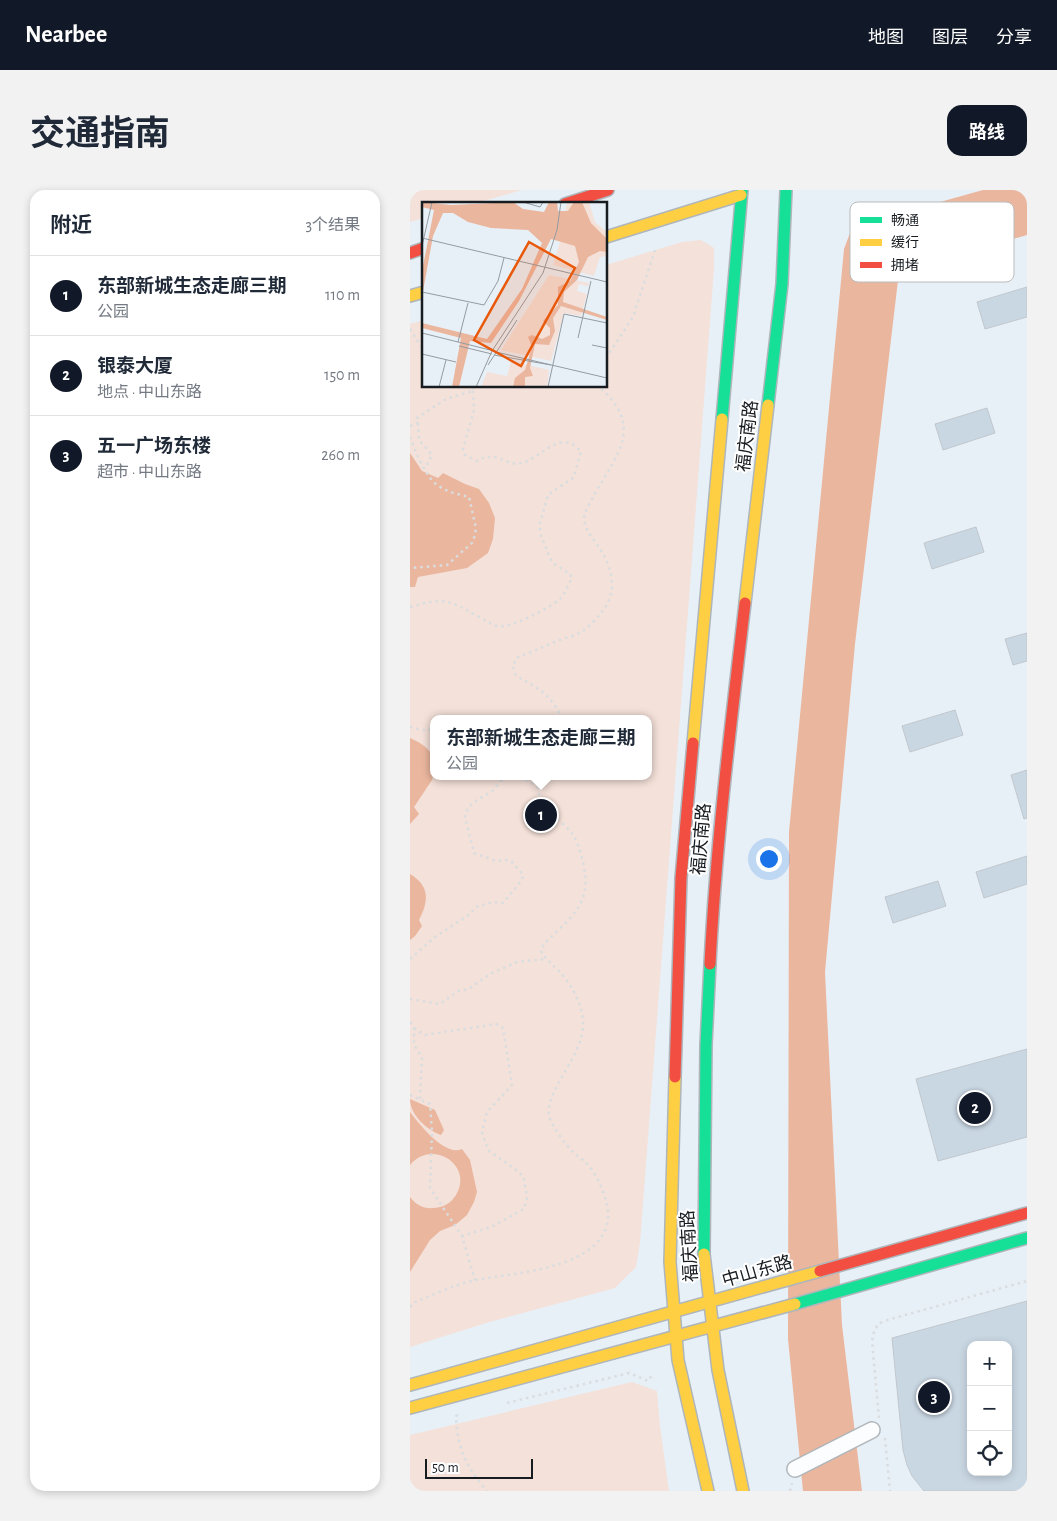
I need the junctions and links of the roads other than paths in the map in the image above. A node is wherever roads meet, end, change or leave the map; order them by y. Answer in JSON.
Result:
{"nodes":[{"id":1,"x":608,"y":190,"type":"edge"},
{"id":2,"x":786,"y":190,"type":"edge"},
{"id":3,"x":744,"y":193,"type":"edge"},
{"id":4,"x":571,"y":202,"type":"edge"},
{"id":5,"x":608,"y":236,"type":"edge"},
{"id":6,"x":422,"y":249,"type":"edge"},
{"id":7,"x":410,"y":253,"type":"edge"},
{"id":8,"x":1027,"y":1213,"type":"edge"},
{"id":9,"x":1027,"y":1238,"type":"edge"},
{"id":10,"x":710,"y":1303,"type":"junction"},
{"id":11,"x":674,"y":1312,"type":"junction"},
{"id":12,"x":713,"y":1327,"type":"junction"},
{"id":13,"x":676,"y":1337,"type":"junction"},
{"id":14,"x":410,"y":1385,"type":"edge"},
{"id":15,"x":410,"y":1408,"type":"edge"},
{"id":16,"x":876,"y":1429,"type":"road end"},
{"id":17,"x":795,"y":1469,"type":"dead end"},
{"id":18,"x":708,"y":1491,"type":"edge"},
{"id":19,"x":743,"y":1491,"type":"edge"}],
"edges":[{"from":1,"to":4,"type":"main road"},
{"from":2,"to":10,"type":"main road","name":"福庆南路"},
{"from":3,"to":5,"type":"main road"},
{"from":3,"to":11,"type":"main road","name":"福庆南路"},
{"from":6,"to":7,"type":"main road"},
{"from":8,"to":10,"type":"main road","name":"中山东路"},
{"from":9,"to":12,"type":"main road"},
{"from":10,"to":11,"type":"main road","name":"中山东路"},
{"from":10,"to":12,"type":"main road","name":"福庆南路"},
{"from":11,"to":13,"type":"main road","name":"福庆南路"},
{"from":11,"to":14,"type":"main road","name":"中山东路"},
{"from":12,"to":13,"type":"main road"},
{"from":12,"to":19,"type":"main road","name":"福庆南路"},
{"from":13,"to":15,"type":"main road"},
{"from":13,"to":18,"type":"main road","name":"福庆南路"},
{"from":16,"to":17,"type":"street"}]}
